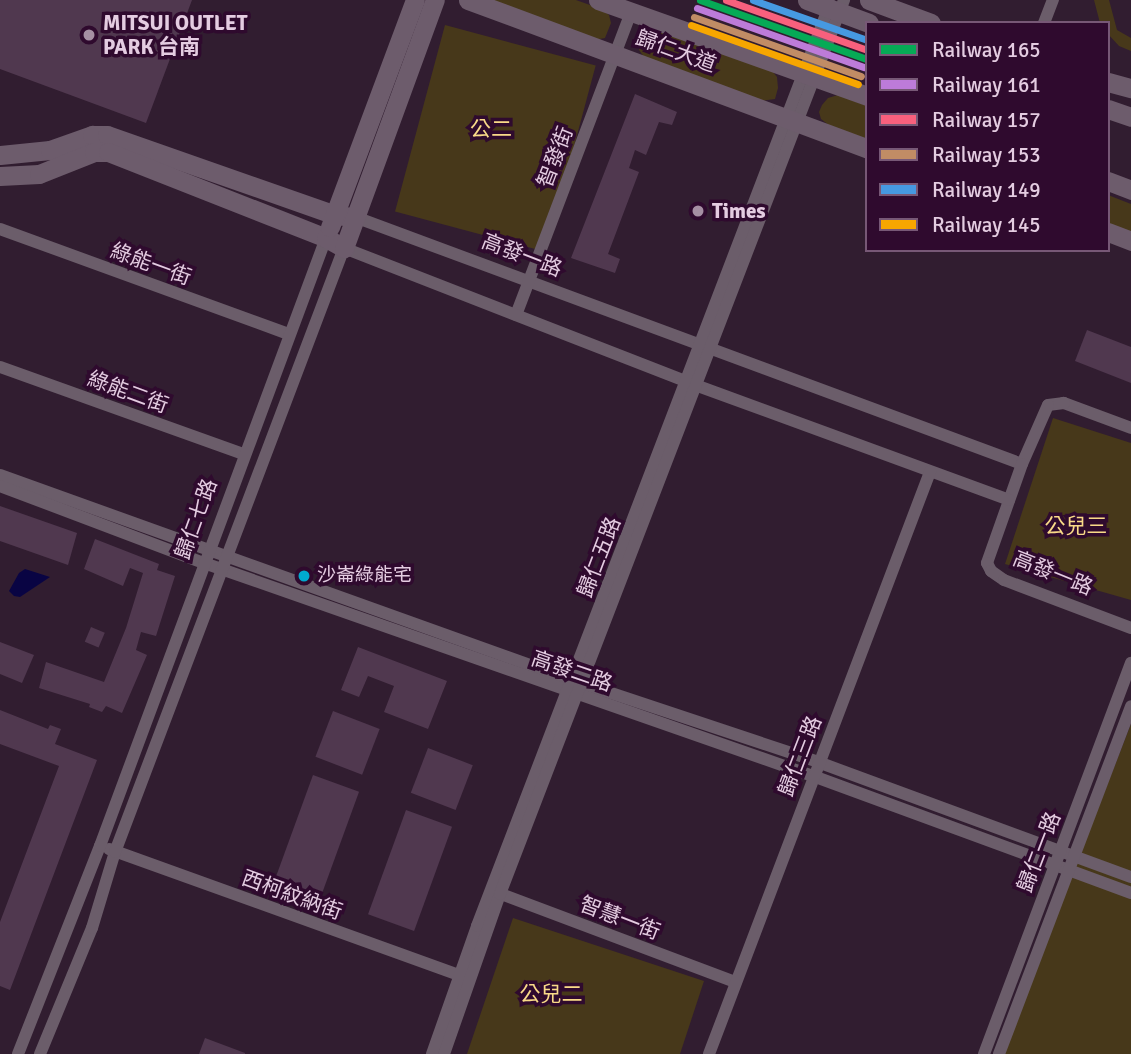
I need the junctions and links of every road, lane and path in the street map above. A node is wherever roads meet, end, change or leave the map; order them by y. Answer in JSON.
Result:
{"nodes":[{"id":1,"x":415,"y":0,"type":"edge"},
{"id":2,"x":435,"y":0,"type":"edge"},
{"id":3,"x":468,"y":0,"type":"edge"},
{"id":4,"x":598,"y":0,"type":"edge"},
{"id":5,"x":807,"y":0,"type":"edge"},
{"id":6,"x":869,"y":0,"type":"edge"},
{"id":7,"x":1054,"y":0,"type":"edge"},
{"id":8,"x":836,"y":5,"type":"edge"},
{"id":9,"x":631,"y":12,"type":"junction"},
{"id":10,"x":865,"y":21,"type":"edge"},
{"id":11,"x":926,"y":21,"type":"edge"},
{"id":12,"x":1045,"y":21,"type":"edge"},
{"id":13,"x":616,"y":53,"type":"junction"},
{"id":14,"x":808,"y":76,"type":"junction"},
{"id":15,"x":1110,"y":83,"type":"edge"},
{"id":16,"x":1131,"y":88,"type":"edge"},
{"id":17,"x":865,"y":95,"type":"edge"},
{"id":18,"x":1110,"y":110,"type":"edge"},
{"id":19,"x":1131,"y":117,"type":"edge"},
{"id":20,"x":792,"y":118,"type":"junction"},
{"id":21,"x":865,"y":147,"type":"edge"},
{"id":22,"x":0,"y":155,"type":"edge"},
{"id":23,"x":0,"y":176,"type":"edge"},
{"id":24,"x":1110,"y":182,"type":"edge"},
{"id":25,"x":1131,"y":190,"type":"edge"},
{"id":26,"x":335,"y":215,"type":"junction"},
{"id":27,"x":355,"y":217,"type":"junction"},
{"id":28,"x":0,"y":229,"type":"edge"},
{"id":29,"x":1110,"y":233,"type":"edge"},
{"id":30,"x":326,"y":238,"type":"junction"},
{"id":31,"x":1131,"y":241,"type":"edge"},
{"id":32,"x":344,"y":248,"type":"junction"},
{"id":33,"x":528,"y":282,"type":"junction"},
{"id":34,"x":516,"y":315,"type":"junction"},
{"id":35,"x":289,"y":334,"type":"junction"},
{"id":36,"x":706,"y":348,"type":"junction"},
{"id":37,"x":0,"y":367,"type":"edge"},
{"id":38,"x":692,"y":384,"type":"junction"},
{"id":39,"x":1131,"y":428,"type":"edge"},
{"id":40,"x":243,"y":454,"type":"junction"},
{"id":41,"x":1022,"y":464,"type":"junction"},
{"id":42,"x":930,"y":472,"type":"junction"},
{"id":43,"x":0,"y":475,"type":"edge"},
{"id":44,"x":0,"y":486,"type":"edge"},
{"id":45,"x":1009,"y":500,"type":"junction"},
{"id":46,"x":209,"y":550,"type":"junction"},
{"id":47,"x":204,"y":563,"type":"junction"},
{"id":48,"x":225,"y":563,"type":"junction"},
{"id":49,"x":1131,"y":628,"type":"edge"},
{"id":50,"x":1131,"y":663,"type":"edge"},
{"id":51,"x":575,"y":687,"type":"junction"},
{"id":52,"x":1131,"y":706,"type":"edge"},
{"id":53,"x":818,"y":762,"type":"junction"},
{"id":54,"x":813,"y":776,"type":"junction"},
{"id":55,"x":100,"y":846,"type":"junction"},
{"id":56,"x":1060,"y":851,"type":"junction"},
{"id":57,"x":115,"y":852,"type":"junction"},
{"id":58,"x":1073,"y":855,"type":"junction"},
{"id":59,"x":1054,"y":865,"type":"junction"},
{"id":60,"x":1068,"y":870,"type":"junction"},
{"id":61,"x":1131,"y":877,"type":"edge"},
{"id":62,"x":495,"y":892,"type":"junction"},
{"id":63,"x":1131,"y":892,"type":"edge"},
{"id":64,"x":466,"y":977,"type":"junction"},
{"id":65,"x":735,"y":982,"type":"junction"},
{"id":66,"x":18,"y":1054,"type":"edge"},
{"id":67,"x":40,"y":1054,"type":"edge"},
{"id":68,"x":432,"y":1054,"type":"edge"},
{"id":69,"x":444,"y":1054,"type":"edge"},
{"id":70,"x":709,"y":1054,"type":"edge"},
{"id":71,"x":984,"y":1054,"type":"edge"},
{"id":72,"x":999,"y":1054,"type":"edge"}],
"edges":[{"from":1,"to":26,"type":"main road","name":"歸仁七路"},
{"from":2,"to":27,"type":"main road","name":"歸仁七路"},
{"from":3,"to":13,"type":"main road","name":"歸仁大道"},
{"from":4,"to":9,"type":"main road","name":"歸仁大道"},
{"from":5,"to":8,"type":"main road"},
{"from":6,"to":11,"type":"main road"},
{"from":7,"to":12,"type":"street"},
{"from":8,"to":10,"type":"main road"},
{"from":8,"to":14,"type":"street","name":"歸仁五路"},
{"from":9,"to":13,"type":"street","name":"智發街"},
{"from":9,"to":14,"type":"main road","name":"歸仁大道"},
{"from":13,"to":20,"type":"main road","name":"歸仁大道"},
{"from":13,"to":33,"type":"street","name":"智發街"},
{"from":14,"to":17,"type":"main road","name":"歸仁大道"},
{"from":14,"to":20,"type":"street","name":"歸仁五路"},
{"from":15,"to":16,"type":"main road"},
{"from":18,"to":19,"type":"main road"},
{"from":20,"to":21,"type":"main road","name":"歸仁大道"},
{"from":20,"to":36,"type":"street","name":"歸仁五路"},
{"from":22,"to":26,"type":"main road","name":"高發一路"},
{"from":23,"to":30,"type":"main road"},
{"from":24,"to":25,"type":"main road"},
{"from":26,"to":27,"type":"main road","name":"高發一路"},
{"from":26,"to":30,"type":"main road","name":"歸仁七路"},
{"from":27,"to":32,"type":"main road","name":"歸仁七路"},
{"from":27,"to":33,"type":"street","name":"高發一路"},
{"from":28,"to":35,"type":"street","name":"綠能一街"},
{"from":29,"to":31,"type":"main road"},
{"from":30,"to":32,"type":"main road"},
{"from":30,"to":35,"type":"street","name":"歸仁七路"},
{"from":32,"to":34,"type":"street"},
{"from":32,"to":48,"type":"street","name":"歸仁七路"},
{"from":33,"to":34,"type":"street","name":"智發街"},
{"from":33,"to":36,"type":"street","name":"高發一路"},
{"from":34,"to":38,"type":"street"},
{"from":35,"to":40,"type":"street","name":"歸仁七路"},
{"from":36,"to":38,"type":"street","name":"歸仁五路"},
{"from":36,"to":41,"type":"street","name":"高發一路"},
{"from":37,"to":40,"type":"street","name":"綠能二街"},
{"from":38,"to":42,"type":"street"},
{"from":38,"to":51,"type":"street","name":"歸仁五路"},
{"from":39,"to":41,"type":"street","name":"高發一路"},
{"from":40,"to":46,"type":"street","name":"歸仁七路"},
{"from":41,"to":45,"type":"street","name":"高發一路"},
{"from":42,"to":45,"type":"street"},
{"from":42,"to":53,"type":"street","name":"歸仁三路"},
{"from":43,"to":46,"type":"street","name":"高發二路"},
{"from":44,"to":47,"type":"street","name":"高發二路"},
{"from":45,"to":49,"type":"street","name":"高發一路"},
{"from":46,"to":47,"type":"street","name":"歸仁七路"},
{"from":46,"to":48,"type":"street","name":"高發二路"},
{"from":47,"to":48,"type":"street","name":"高發二路"},
{"from":47,"to":55,"type":"street","name":"歸仁七路"},
{"from":48,"to":51,"type":"street","name":"高發二路"},
{"from":48,"to":57,"type":"street","name":"歸仁七路"},
{"from":50,"to":56,"type":"street","name":"歸仁一路"},
{"from":51,"to":53,"type":"street","name":"高發二路"},
{"from":51,"to":54,"type":"street","name":"高發二路"},
{"from":51,"to":62,"type":"street","name":"歸仁五路"},
{"from":52,"to":58,"type":"street","name":"歸仁一路"},
{"from":53,"to":54,"type":"street","name":"歸仁三路"},
{"from":53,"to":56,"type":"street","name":"高發二路"},
{"from":54,"to":59,"type":"street","name":"高發二路"},
{"from":54,"to":65,"type":"street","name":"歸仁三路"},
{"from":55,"to":57,"type":"street","name":"西柯紋納街"},
{"from":55,"to":66,"type":"street","name":"歸仁七路"},
{"from":56,"to":58,"type":"street","name":"高發二路"},
{"from":56,"to":59,"type":"street","name":"歸仁一路"},
{"from":57,"to":64,"type":"street","name":"西柯紋納街"},
{"from":57,"to":67,"type":"street","name":"歸仁七路"},
{"from":58,"to":60,"type":"street","name":"歸仁一路"},
{"from":58,"to":61,"type":"street","name":"高發二路"},
{"from":59,"to":60,"type":"street","name":"高發二路"},
{"from":59,"to":71,"type":"street","name":"歸仁一路"},
{"from":60,"to":63,"type":"street","name":"高發二路"},
{"from":60,"to":72,"type":"street","name":"歸仁一路"},
{"from":62,"to":64,"type":"street","name":"歸仁五路"},
{"from":62,"to":65,"type":"street","name":"智慧一街"},
{"from":64,"to":68,"type":"street","name":"歸仁五路"},
{"from":64,"to":69,"type":"street","name":"歸仁五路"},
{"from":65,"to":70,"type":"street","name":"歸仁三路"}]}
